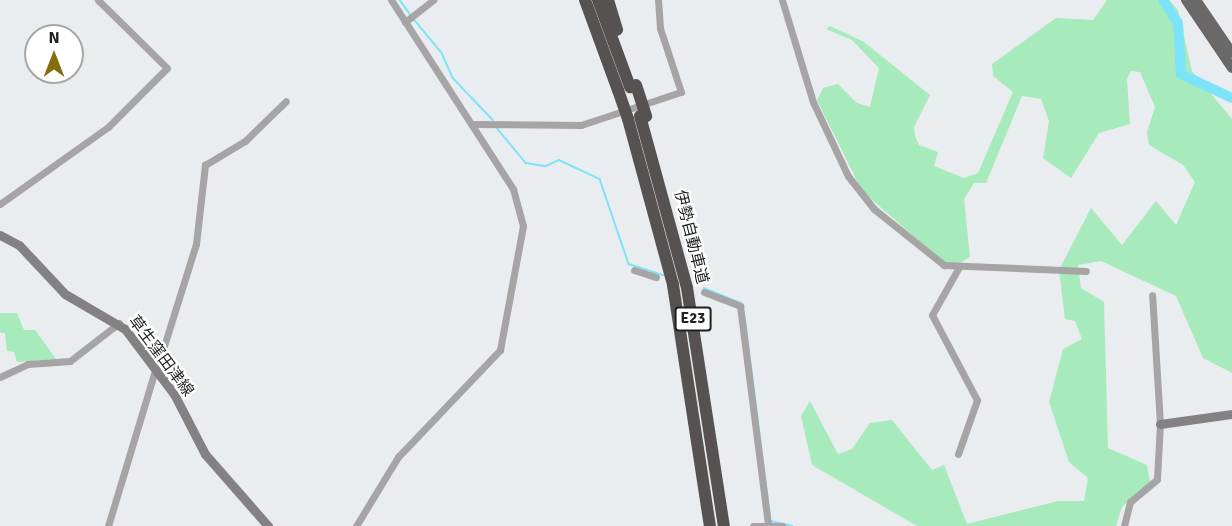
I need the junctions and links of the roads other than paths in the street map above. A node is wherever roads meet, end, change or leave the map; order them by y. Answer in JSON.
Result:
{"nodes":[{"id":1,"x":98,"y":0,"type":"edge"},
{"id":2,"x":391,"y":0,"type":"edge"},
{"id":3,"x":433,"y":0,"type":"edge"},
{"id":4,"x":585,"y":0,"type":"edge"},
{"id":5,"x":598,"y":0,"type":"edge"},
{"id":6,"x":608,"y":0,"type":"edge"},
{"id":7,"x":658,"y":0,"type":"edge"},
{"id":8,"x":782,"y":0,"type":"edge"},
{"id":9,"x":1186,"y":0,"type":"edge"},
{"id":10,"x":1196,"y":0,"type":"edge"},
{"id":11,"x":410,"y":18,"type":"junction"},
{"id":12,"x":1232,"y":53,"type":"edge"},
{"id":13,"x":1232,"y":68,"type":"edge"},
{"id":14,"x":628,"y":87,"type":"junction"},
{"id":15,"x":286,"y":101,"type":"dead end"},
{"id":16,"x":638,"y":117,"type":"junction"},
{"id":17,"x":472,"y":124,"type":"junction"},
{"id":18,"x":0,"y":204,"type":"edge"},
{"id":19,"x":0,"y":235,"type":"edge"},
{"id":20,"x":959,"y":267,"type":"junction"},
{"id":21,"x":634,"y":270,"type":"dead end"},
{"id":22,"x":1086,"y":271,"type":"dead end"},
{"id":23,"x":656,"y":277,"type":"dead end"},
{"id":24,"x":704,"y":292,"type":"dead end"},
{"id":25,"x":1152,"y":295,"type":"dead end"},
{"id":26,"x":119,"y":322,"type":"junction"},
{"id":27,"x":153,"y":368,"type":"junction"},
{"id":28,"x":0,"y":377,"type":"edge"},
{"id":29,"x":1232,"y":414,"type":"edge"},
{"id":30,"x":1160,"y":424,"type":"junction"},
{"id":31,"x":958,"y":454,"type":"dead end"},
{"id":32,"x":768,"y":525,"type":"edge"},
{"id":33,"x":108,"y":526,"type":"edge"},
{"id":34,"x":268,"y":526,"type":"edge"},
{"id":35,"x":356,"y":526,"type":"edge"},
{"id":36,"x":710,"y":526,"type":"edge"},
{"id":37,"x":724,"y":526,"type":"edge"},
{"id":38,"x":753,"y":526,"type":"edge"},
{"id":39,"x":782,"y":526,"type":"edge"},
{"id":40,"x":1124,"y":526,"type":"edge"}],
"edges":[{"from":1,"to":18,"type":"street"},
{"from":2,"to":11,"type":"street"},
{"from":3,"to":11,"type":"street"},
{"from":4,"to":14,"type":"highway","name":"伊勢自動車道"},
{"from":5,"to":14,"type":"highway","name":"伊勢自動車道"},
{"from":6,"to":14,"type":"highway"},
{"from":7,"to":17,"type":"street"},
{"from":8,"to":20,"type":"street"},
{"from":9,"to":13,"type":"main road"},
{"from":10,"to":12,"type":"main road"},
{"from":11,"to":17,"type":"street"},
{"from":14,"to":16,"type":"highway","name":"伊勢自動車道","bridge":true},
{"from":14,"to":16,"type":"highway","bridge":true},
{"from":15,"to":27,"type":"street"},
{"from":16,"to":36,"type":"highway","name":"伊勢自動車道","number":"E23"},
{"from":16,"to":37,"type":"highway","name":"伊勢自動車道","number":"E23"},
{"from":17,"to":35,"type":"street"},
{"from":19,"to":26,"type":"main road","name":"草生窪田津線"},
{"from":20,"to":22,"type":"street"},
{"from":20,"to":31,"type":"street"},
{"from":21,"to":23,"type":"street"},
{"from":24,"to":32,"type":"street"},
{"from":25,"to":30,"type":"street"},
{"from":26,"to":27,"type":"main road","name":"草生窪田津線"},
{"from":26,"to":28,"type":"street"},
{"from":27,"to":33,"type":"street"},
{"from":27,"to":34,"type":"main road","name":"草生窪田津線"},
{"from":29,"to":30,"type":"main road"},
{"from":30,"to":40,"type":"street"},
{"from":32,"to":38,"type":"street"},
{"from":32,"to":39,"type":"street"}]}
